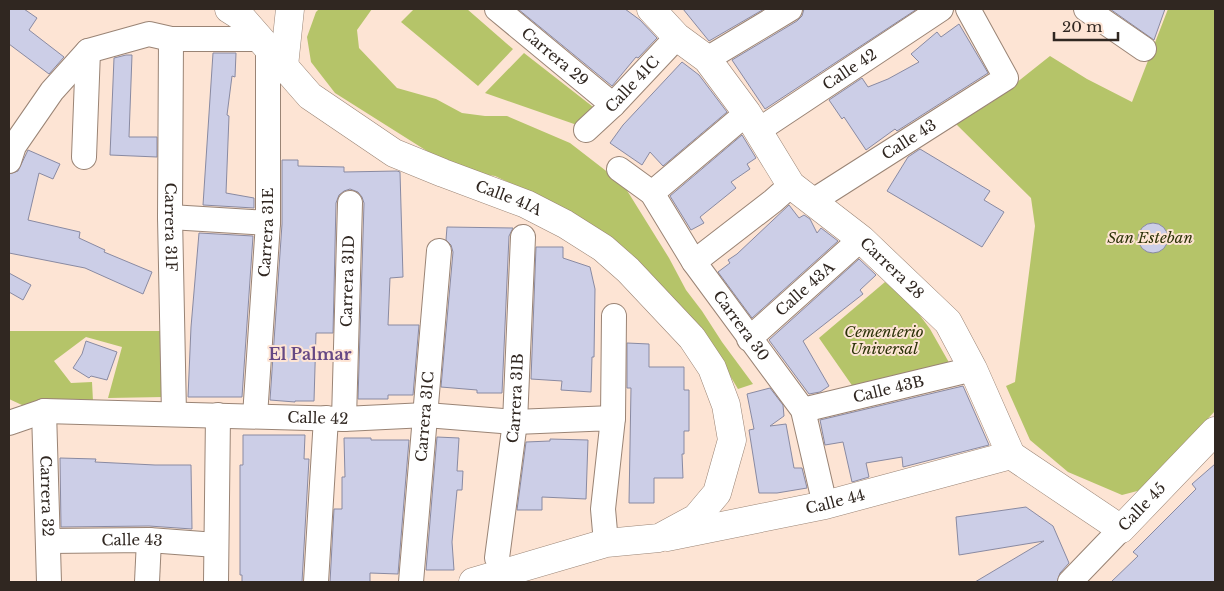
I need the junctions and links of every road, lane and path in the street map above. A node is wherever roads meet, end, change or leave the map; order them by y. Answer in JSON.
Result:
{"nodes":[{"id":1,"x":283,"y":9,"type":"edge"},
{"id":2,"x":290,"y":9,"type":"edge"},
{"id":3,"x":498,"y":9,"type":"edge"},
{"id":4,"x":651,"y":9,"type":"edge"},
{"id":5,"x":790,"y":9,"type":"edge"},
{"id":6,"x":941,"y":9,"type":"edge"},
{"id":7,"x":968,"y":9,"type":"edge"},
{"id":8,"x":1086,"y":9,"type":"edge"},
{"id":9,"x":235,"y":13,"type":"edge"},
{"id":10,"x":677,"y":37,"type":"junction"},
{"id":11,"x":171,"y":39,"type":"junction"},
{"id":12,"x":1144,"y":49,"type":"dead end"},
{"id":13,"x":88,"y":51,"type":"junction"},
{"id":14,"x":271,"y":51,"type":"junction"},
{"id":15,"x":707,"y":60,"type":"junction"},
{"id":16,"x":613,"y":105,"type":"junction"},
{"id":17,"x":753,"y":121,"type":"junction"},
{"id":18,"x":586,"y":130,"type":"dead end"},
{"id":19,"x":84,"y":157,"type":"dead end"},
{"id":20,"x":9,"y":161,"type":"edge"},
{"id":21,"x":619,"y":169,"type":"dead end"},
{"id":22,"x":791,"y":185,"type":"junction"},
{"id":23,"x":652,"y":193,"type":"junction"},
{"id":24,"x":813,"y":201,"type":"junction"},
{"id":25,"x":350,"y":203,"type":"dead end"},
{"id":26,"x":170,"y":217,"type":"junction"},
{"id":27,"x":268,"y":223,"type":"junction"},
{"id":28,"x":523,"y":238,"type":"dead end"},
{"id":29,"x":861,"y":238,"type":"junction"},
{"id":30,"x":439,"y":251,"type":"dead end"},
{"id":31,"x":694,"y":262,"type":"junction"},
{"id":32,"x":614,"y":316,"type":"dead end"},
{"id":33,"x":749,"y":339,"type":"junction"},
{"id":34,"x":973,"y":369,"type":"junction"},
{"id":35,"x":44,"y":410,"type":"junction"},
{"id":36,"x":803,"y":410,"type":"junction"},
{"id":37,"x":174,"y":414,"type":"junction"},
{"id":38,"x":218,"y":415,"type":"junction"},
{"id":39,"x":426,"y":415,"type":"junction"},
{"id":40,"x":255,"y":416,"type":"junction"},
{"id":41,"x":335,"y":419,"type":"junction"},
{"id":42,"x":9,"y":422,"type":"edge"},
{"id":43,"x":515,"y":422,"type":"junction"},
{"id":44,"x":612,"y":427,"type":"junction"},
{"id":45,"x":1215,"y":431,"type":"edge"},
{"id":46,"x":732,"y":440,"type":"joint"},
{"id":47,"x":1011,"y":455,"type":"junction"},
{"id":48,"x":825,"y":505,"type":"junction"},
{"id":49,"x":1121,"y":529,"type":"junction"},
{"id":50,"x":659,"y":538,"type":"junction"},
{"id":51,"x":149,"y":540,"type":"junction"},
{"id":52,"x":48,"y":541,"type":"junction"},
{"id":53,"x":606,"y":543,"type":"junction"},
{"id":54,"x":216,"y":545,"type":"junction"},
{"id":55,"x":498,"y":558,"type":"dead end"},
{"id":56,"x":49,"y":582,"type":"edge"},
{"id":57,"x":147,"y":582,"type":"edge"},
{"id":58,"x":216,"y":582,"type":"edge"},
{"id":59,"x":316,"y":582,"type":"edge"},
{"id":60,"x":411,"y":582,"type":"edge"},
{"id":61,"x":473,"y":582,"type":"edge"},
{"id":62,"x":1070,"y":582,"type":"edge"}],
"edges":[{"from":1,"to":9,"type":"street"},
{"from":2,"to":14,"type":"street"},
{"from":3,"to":16,"type":"street","name":"Carrera 29"},
{"from":4,"to":10,"type":"street","name":"Carrera 28"},
{"from":5,"to":15,"type":"street"},
{"from":6,"to":17,"type":"street","name":"Calle 42"},
{"from":7,"to":24,"type":"street","name":"Calle 43"},
{"from":8,"to":12,"type":"street"},
{"from":9,"to":14,"type":"street","name":"Calle 41A"},
{"from":10,"to":15,"type":"street","name":"Carrera 28"},
{"from":10,"to":16,"type":"street","name":"Calle 41C"},
{"from":11,"to":13,"type":"street"},
{"from":11,"to":14,"type":"street"},
{"from":11,"to":26,"type":"street","name":"Carrera 31F"},
{"from":13,"to":19,"type":"street"},
{"from":13,"to":20,"type":"street"},
{"from":14,"to":27,"type":"street","name":"Carrera 31E"},
{"from":14,"to":46,"type":"street","name":"Calle 41A"},
{"from":15,"to":17,"type":"street","name":"Carrera 28"},
{"from":16,"to":18,"type":"street","name":"Calle 41C"},
{"from":17,"to":22,"type":"street","name":"Carrera 28"},
{"from":17,"to":23,"type":"street","name":"Calle 42"},
{"from":21,"to":23,"type":"street","name":"Carrera 30"},
{"from":22,"to":24,"type":"street","name":"Carrera 28"},
{"from":22,"to":31,"type":"street"},
{"from":23,"to":31,"type":"street","name":"Carrera 30"},
{"from":24,"to":29,"type":"street","name":"Carrera 28"},
{"from":25,"to":41,"type":"street","name":"Carrera 31D"},
{"from":26,"to":27,"type":"street"},
{"from":26,"to":37,"type":"street","name":"Carrera 31F"},
{"from":27,"to":40,"type":"street","name":"Carrera 31E"},
{"from":28,"to":43,"type":"street","name":"Carrera 31B"},
{"from":29,"to":33,"type":"street","name":"Calle 43A"},
{"from":29,"to":34,"type":"street","name":"Carrera 28"},
{"from":30,"to":39,"type":"street","name":"Carrera 31C"},
{"from":31,"to":33,"type":"street","name":"Carrera 30"},
{"from":32,"to":44,"type":"street"},
{"from":33,"to":36,"type":"street","name":"Carrera 30"},
{"from":34,"to":36,"type":"street","name":"Calle 43B"},
{"from":34,"to":47,"type":"street","name":"Carrera 28"},
{"from":35,"to":37,"type":"street","name":"Calle 42"},
{"from":35,"to":42,"type":"street","name":"Calle 42"},
{"from":35,"to":52,"type":"street","name":"Carrera 32"},
{"from":36,"to":48,"type":"street","name":"Carrera 30"},
{"from":37,"to":38,"type":"street","name":"Calle 42"},
{"from":38,"to":40,"type":"street","name":"Calle 42"},
{"from":38,"to":54,"type":"street"},
{"from":39,"to":41,"type":"street","name":"Calle 42"},
{"from":39,"to":43,"type":"street","name":"Calle 42"},
{"from":39,"to":60,"type":"street","name":"Carrera 31C"},
{"from":40,"to":41,"type":"street","name":"Calle 42"},
{"from":41,"to":59,"type":"street","name":"Carrera 31D"},
{"from":43,"to":44,"type":"street","name":"Calle 42"},
{"from":43,"to":55,"type":"street","name":"Carrera 31B"},
{"from":44,"to":53,"type":"street"},
{"from":45,"to":49,"type":"street","name":"Calle 45"},
{"from":46,"to":50,"type":"street","name":"Calle 44"},
{"from":47,"to":48,"type":"street","name":"Calle 44"},
{"from":47,"to":49,"type":"street"},
{"from":48,"to":50,"type":"street","name":"Calle 44"},
{"from":49,"to":62,"type":"street","name":"Calle 45"},
{"from":50,"to":53,"type":"street","name":"Calle 44"},
{"from":51,"to":52,"type":"street","name":"Calle 43"},
{"from":51,"to":54,"type":"street","name":"Calle 43"},
{"from":51,"to":57,"type":"street"},
{"from":52,"to":56,"type":"street","name":"Carrera 32"},
{"from":53,"to":61,"type":"street","name":"Calle 44"},
{"from":54,"to":58,"type":"street"}]}
